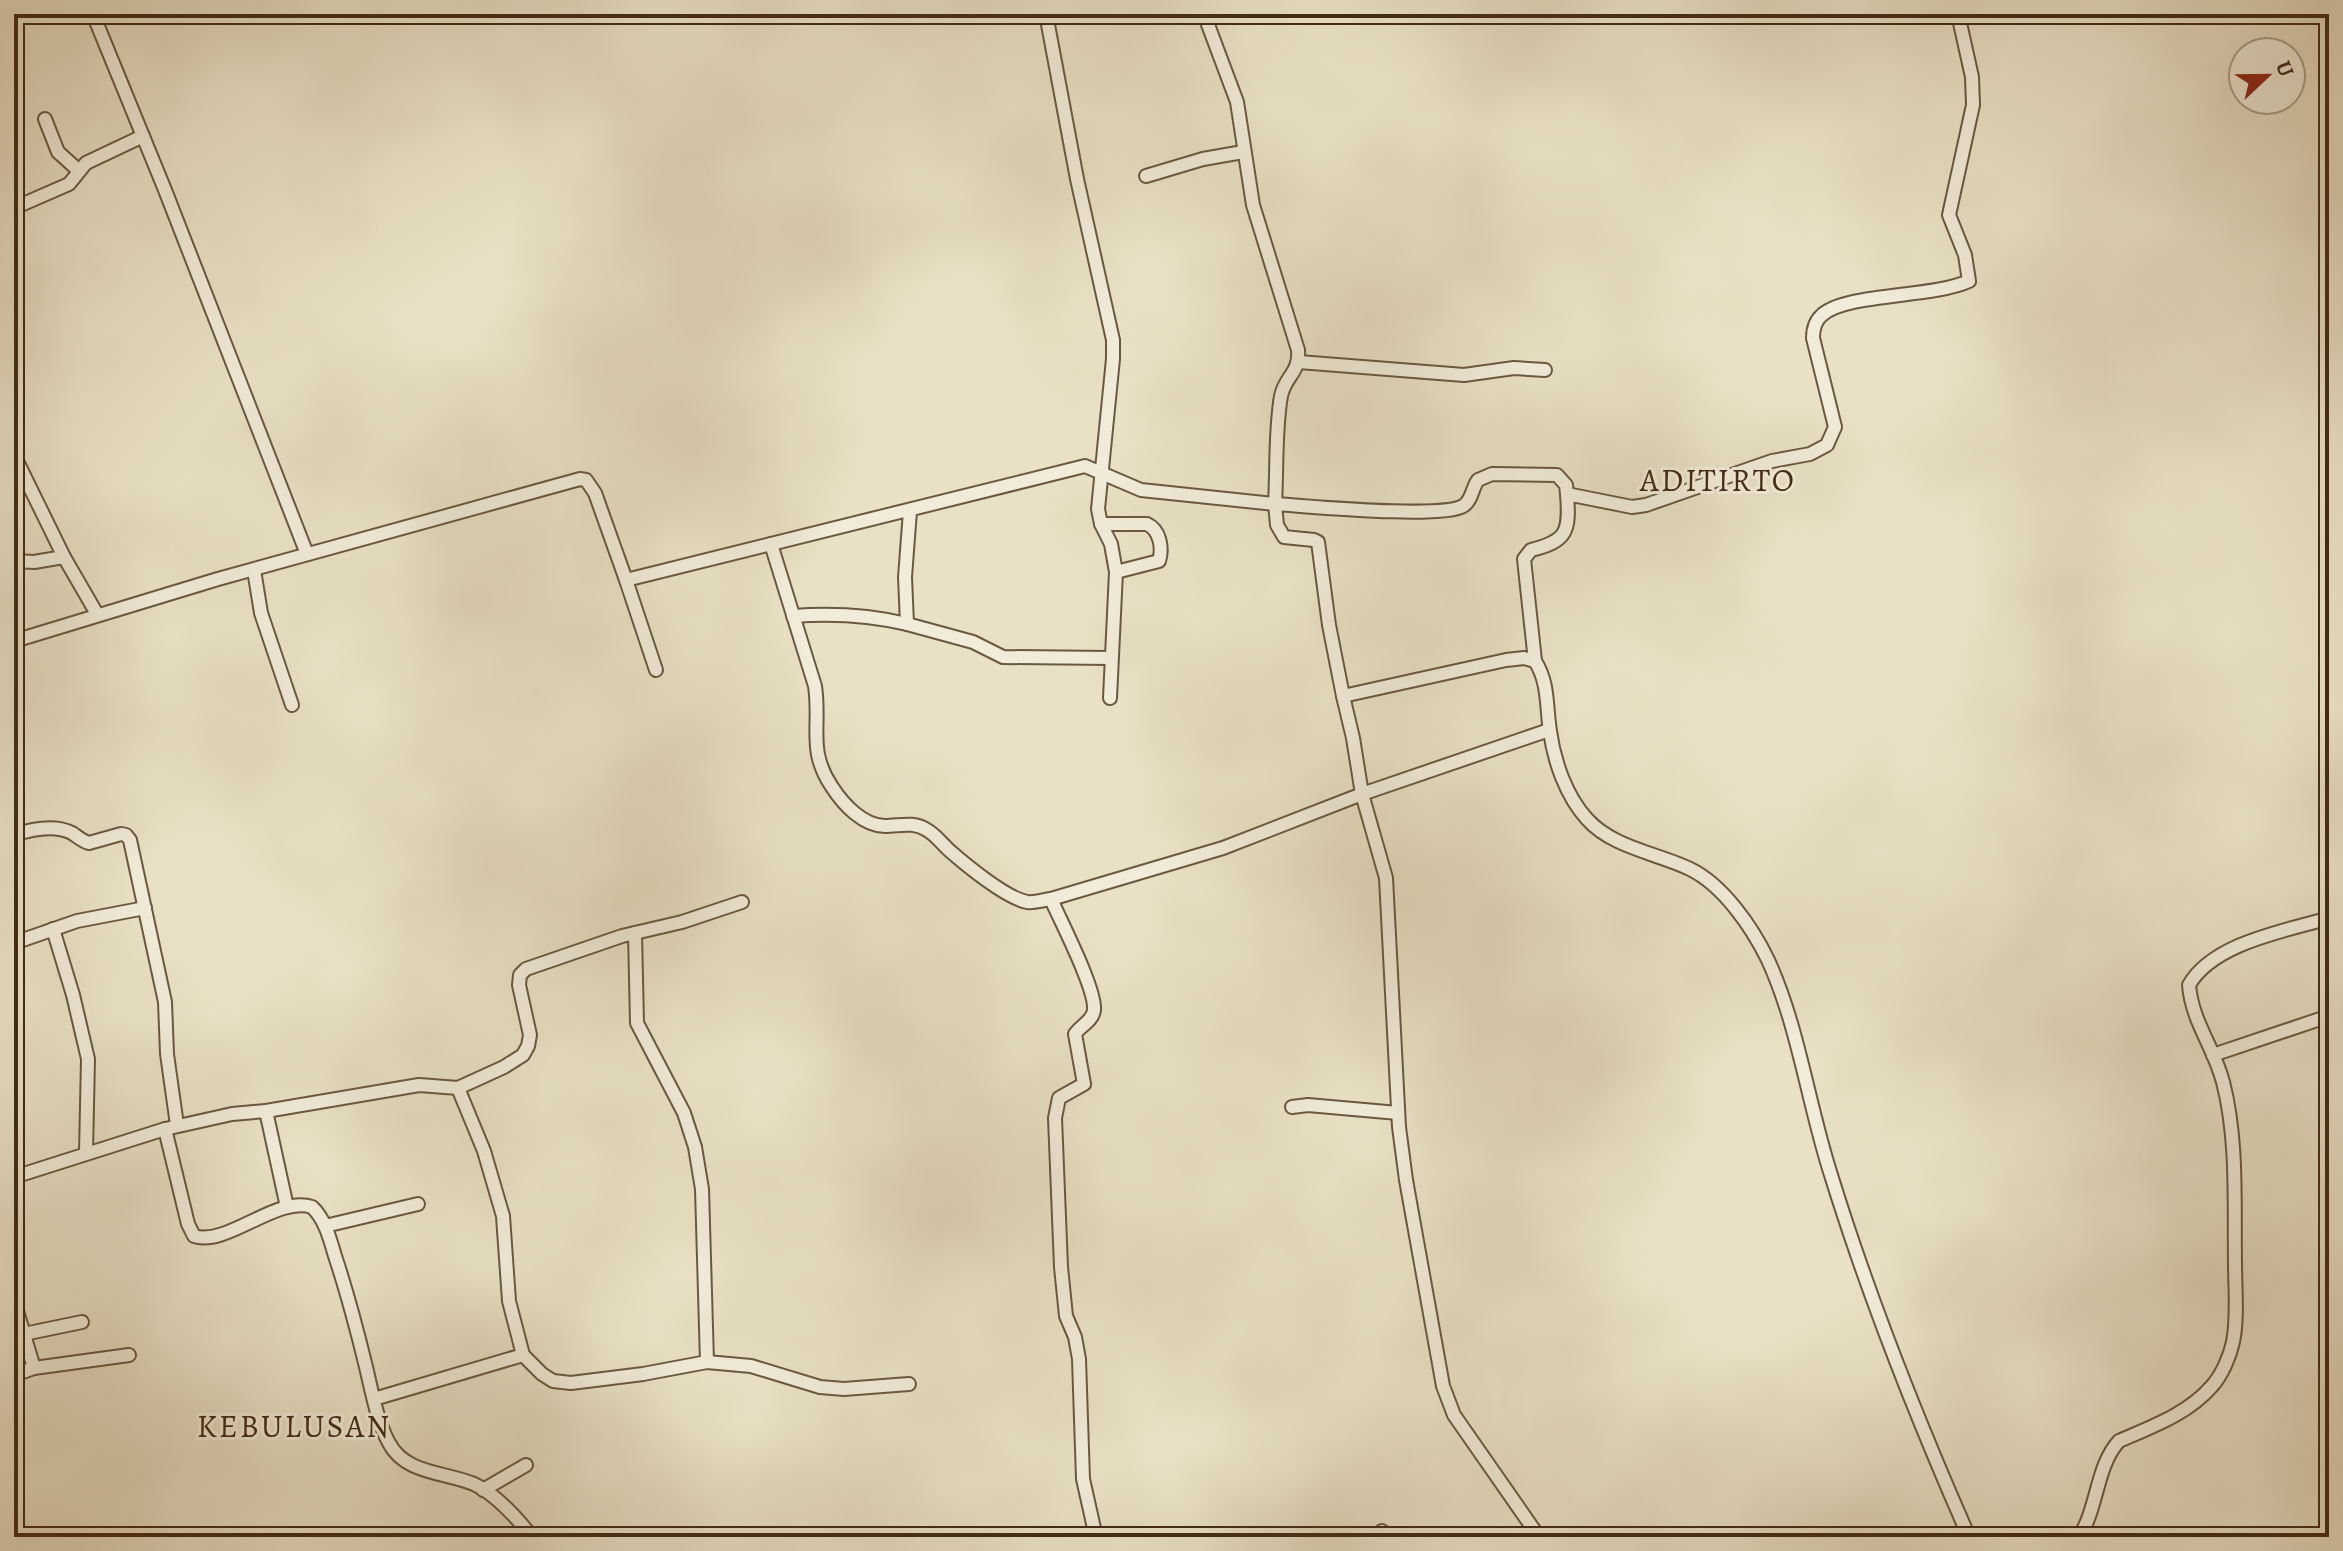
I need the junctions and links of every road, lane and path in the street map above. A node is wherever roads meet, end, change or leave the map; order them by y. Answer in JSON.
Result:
{"nodes":[{"id":1,"x":93,"y":14,"type":"edge"},
{"id":2,"x":1046,"y":14,"type":"edge"},
{"id":3,"x":1204,"y":14,"type":"edge"},
{"id":4,"x":1958,"y":14,"type":"edge"},
{"id":5,"x":45,"y":119,"type":"dead end"},
{"id":6,"x":143,"y":136,"type":"junction"},
{"id":7,"x":1243,"y":152,"type":"junction"},
{"id":8,"x":78,"y":170,"type":"junction"},
{"id":9,"x":1146,"y":176,"type":"dead end"},
{"id":10,"x":14,"y":208,"type":"edge"},
{"id":11,"x":1299,"y":362,"type":"junction"},
{"id":12,"x":1545,"y":370,"type":"dead end"},
{"id":13,"x":14,"y":455,"type":"edge"},
{"id":14,"x":1100,"y":471,"type":"junction"},
{"id":15,"x":1567,"y":494,"type":"junction"},
{"id":16,"x":1275,"y":504,"type":"junction"},
{"id":17,"x":910,"y":511,"type":"junction"},
{"id":18,"x":1101,"y":524,"type":"junction"},
{"id":19,"x":771,"y":544,"type":"junction"},
{"id":20,"x":307,"y":554,"type":"junction"},
{"id":21,"x":64,"y":557,"type":"junction"},
{"id":22,"x":14,"y":561,"type":"edge"},
{"id":23,"x":254,"y":570,"type":"junction"},
{"id":24,"x":1116,"y":572,"type":"junction"},
{"id":25,"x":626,"y":580,"type":"junction"},
{"id":26,"x":97,"y":614,"type":"junction"},
{"id":27,"x":793,"y":616,"type":"junction"},
{"id":28,"x":907,"y":624,"type":"junction"},
{"id":29,"x":14,"y":641,"type":"edge"},
{"id":30,"x":1111,"y":658,"type":"junction"},
{"id":31,"x":1535,"y":661,"type":"junction"},
{"id":32,"x":656,"y":670,"type":"dead end"},
{"id":33,"x":1343,"y":696,"type":"junction"},
{"id":34,"x":1110,"y":698,"type":"dead end"},
{"id":35,"x":292,"y":705,"type":"dead end"},
{"id":36,"x":1549,"y":730,"type":"junction"},
{"id":37,"x":1362,"y":794,"type":"junction"},
{"id":38,"x":14,"y":835,"type":"edge"},
{"id":39,"x":1051,"y":899,"type":"junction"},
{"id":40,"x":742,"y":902,"type":"dead end"},
{"id":41,"x":145,"y":908,"type":"junction"},
{"id":42,"x":2329,"y":918,"type":"edge"},
{"id":43,"x":53,"y":929,"type":"junction"},
{"id":44,"x":635,"y":933,"type":"junction"},
{"id":45,"x":14,"y":943,"type":"edge"},
{"id":46,"x":2329,"y":1016,"type":"edge"},
{"id":47,"x":2213,"y":1055,"type":"junction"},
{"id":48,"x":458,"y":1088,"type":"junction"},
{"id":49,"x":1292,"y":1107,"type":"dead end"},
{"id":50,"x":266,"y":1111,"type":"junction"},
{"id":51,"x":1398,"y":1113,"type":"junction"},
{"id":52,"x":171,"y":1127,"type":"junction"},
{"id":53,"x":86,"y":1153,"type":"junction"},
{"id":54,"x":14,"y":1177,"type":"edge"},
{"id":55,"x":418,"y":1204,"type":"dead end"},
{"id":56,"x":287,"y":1207,"type":"junction"},
{"id":57,"x":325,"y":1226,"type":"junction"},
{"id":58,"x":14,"y":1301,"type":"edge"},
{"id":59,"x":82,"y":1322,"type":"dead end"},
{"id":60,"x":24,"y":1334,"type":"junction"},
{"id":61,"x":129,"y":1355,"type":"dead end"},
{"id":62,"x":523,"y":1355,"type":"junction"},
{"id":63,"x":707,"y":1362,"type":"junction"},
{"id":64,"x":34,"y":1368,"type":"junction"},
{"id":65,"x":14,"y":1375,"type":"edge"},
{"id":66,"x":909,"y":1384,"type":"dead end"},
{"id":67,"x":374,"y":1399,"type":"junction"},
{"id":68,"x":526,"y":1465,"type":"dead end"},
{"id":69,"x":483,"y":1490,"type":"junction"},
{"id":70,"x":532,"y":1537,"type":"edge"},
{"id":71,"x":1096,"y":1537,"type":"edge"},
{"id":72,"x":1539,"y":1537,"type":"edge"},
{"id":73,"x":1969,"y":1537,"type":"edge"},
{"id":74,"x":2079,"y":1537,"type":"edge"}],
"edges":[{"from":1,"to":6,"type":"street"},
{"from":2,"to":14,"type":"street"},
{"from":3,"to":7,"type":"street"},
{"from":4,"to":15,"type":"street"},
{"from":5,"to":8,"type":"street"},
{"from":6,"to":8,"type":"street"},
{"from":6,"to":20,"type":"street"},
{"from":7,"to":9,"type":"street"},
{"from":7,"to":11,"type":"street"},
{"from":8,"to":10,"type":"street"},
{"from":11,"to":12,"type":"street"},
{"from":11,"to":16,"type":"street"},
{"from":13,"to":21,"type":"street"},
{"from":14,"to":16,"type":"street"},
{"from":14,"to":17,"type":"street"},
{"from":14,"to":18,"type":"street"},
{"from":15,"to":16,"type":"street"},
{"from":15,"to":31,"type":"street"},
{"from":16,"to":33,"type":"street"},
{"from":17,"to":19,"type":"street"},
{"from":17,"to":28,"type":"street"},
{"from":18,"to":24,"type":"street"},
{"from":18,"to":24,"type":"street"},
{"from":19,"to":25,"type":"street"},
{"from":19,"to":27,"type":"street"},
{"from":20,"to":23,"type":"street"},
{"from":20,"to":25,"type":"street"},
{"from":21,"to":22,"type":"street"},
{"from":21,"to":26,"type":"street"},
{"from":23,"to":26,"type":"street"},
{"from":23,"to":35,"type":"street"},
{"from":24,"to":30,"type":"street"},
{"from":25,"to":32,"type":"street"},
{"from":26,"to":29,"type":"street"},
{"from":27,"to":28,"type":"street"},
{"from":27,"to":39,"type":"street"},
{"from":28,"to":30,"type":"street"},
{"from":30,"to":34,"type":"street"},
{"from":31,"to":33,"type":"street"},
{"from":31,"to":36,"type":"street"},
{"from":33,"to":37,"type":"street"},
{"from":36,"to":37,"type":"street"},
{"from":36,"to":73,"type":"street"},
{"from":37,"to":39,"type":"street"},
{"from":37,"to":51,"type":"street"},
{"from":38,"to":41,"type":"street"},
{"from":39,"to":71,"type":"street"},
{"from":40,"to":44,"type":"street"},
{"from":41,"to":43,"type":"street"},
{"from":41,"to":52,"type":"street"},
{"from":42,"to":47,"type":"street"},
{"from":43,"to":45,"type":"street"},
{"from":43,"to":53,"type":"street"},
{"from":44,"to":48,"type":"street"},
{"from":44,"to":63,"type":"street"},
{"from":46,"to":47,"type":"street"},
{"from":47,"to":74,"type":"street"},
{"from":48,"to":50,"type":"street"},
{"from":48,"to":62,"type":"street"},
{"from":49,"to":51,"type":"street"},
{"from":50,"to":52,"type":"street"},
{"from":50,"to":56,"type":"street"},
{"from":51,"to":72,"type":"street"},
{"from":52,"to":53,"type":"street"},
{"from":52,"to":56,"type":"street"},
{"from":53,"to":54,"type":"street"},
{"from":55,"to":57,"type":"street"},
{"from":56,"to":57,"type":"street"},
{"from":57,"to":67,"type":"street"},
{"from":58,"to":60,"type":"street"},
{"from":59,"to":60,"type":"street"},
{"from":60,"to":64,"type":"street"},
{"from":61,"to":64,"type":"street"},
{"from":62,"to":63,"type":"street"},
{"from":62,"to":67,"type":"street"},
{"from":63,"to":66,"type":"street"},
{"from":64,"to":65,"type":"street"},
{"from":67,"to":69,"type":"street"},
{"from":68,"to":69,"type":"street"},
{"from":69,"to":70,"type":"street"}]}
